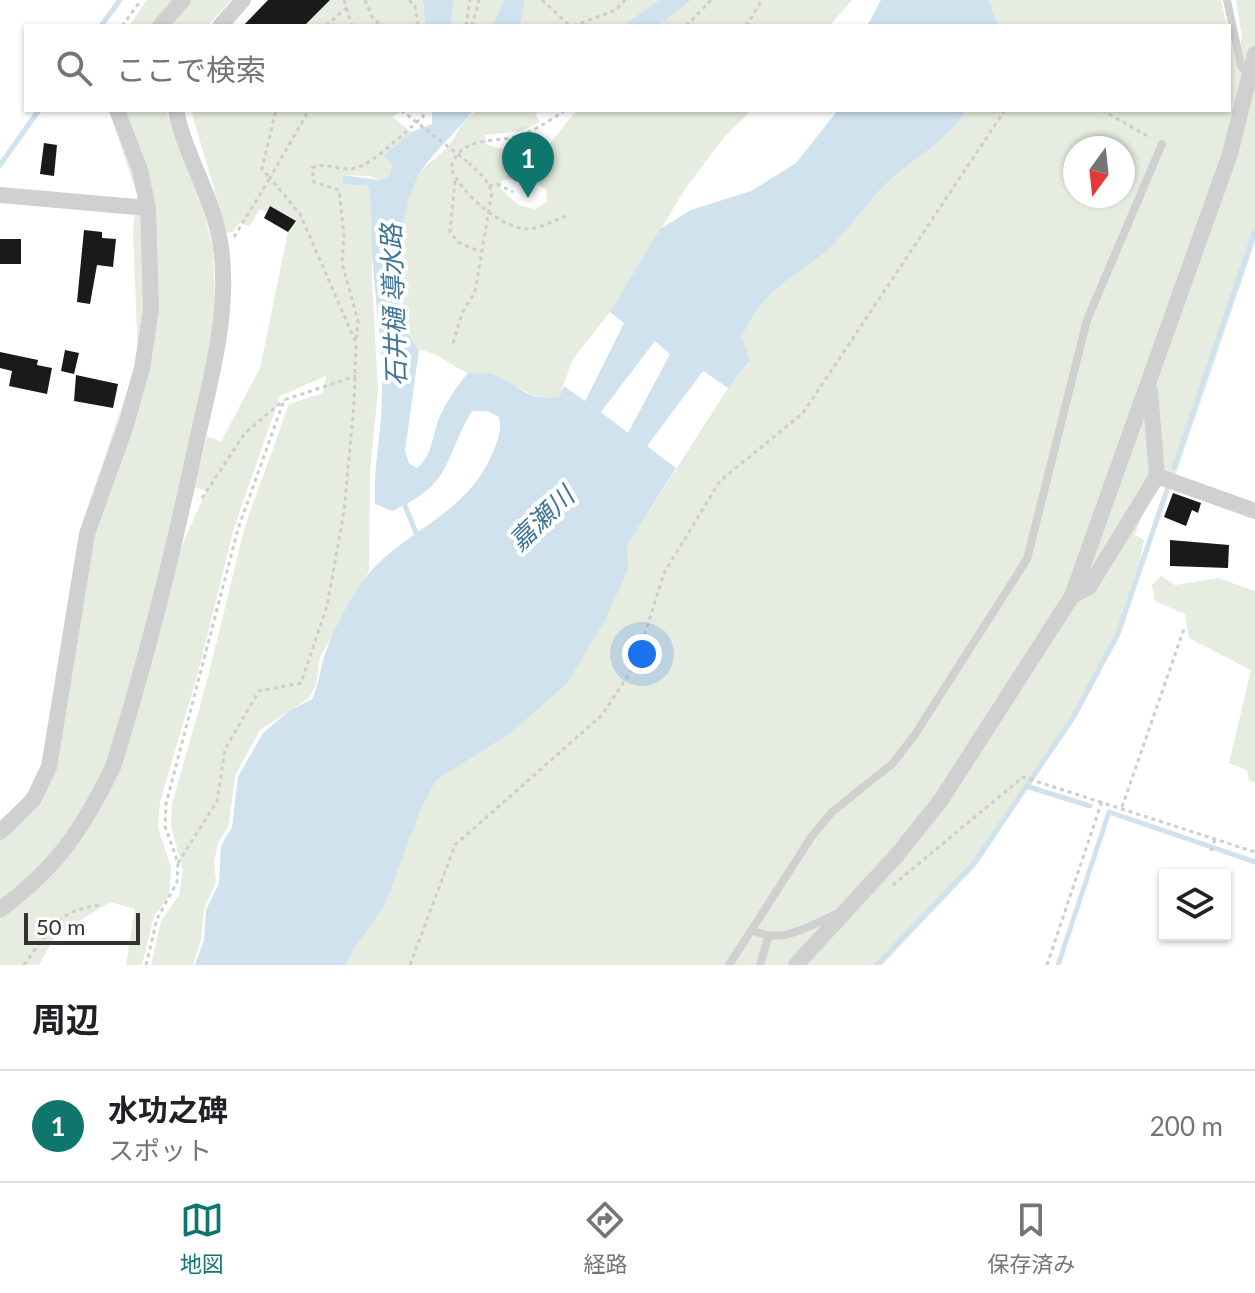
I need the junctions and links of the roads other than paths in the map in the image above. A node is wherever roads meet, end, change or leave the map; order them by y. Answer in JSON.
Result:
{"nodes":[{"id":1,"x":183,"y":0,"type":"edge"},
{"id":2,"x":243,"y":0,"type":"edge"},
{"id":3,"x":1227,"y":0,"type":"edge"},
{"id":4,"x":162,"y":24,"type":"edge"},
{"id":5,"x":222,"y":24,"type":"edge"},
{"id":6,"x":1255,"y":54,"type":"edge"},
{"id":7,"x":1251,"y":78,"type":"junction"},
{"id":8,"x":118,"y":112,"type":"edge"},
{"id":9,"x":177,"y":112,"type":"edge"},
{"id":10,"x":1162,"y":144,"type":"road end"},
{"id":11,"x":0,"y":195,"type":"edge"},
{"id":12,"x":148,"y":208,"type":"junction"},
{"id":13,"x":1150,"y":385,"type":"junction"},
{"id":14,"x":1157,"y":476,"type":"junction"},
{"id":15,"x":1255,"y":511,"type":"edge"},
{"id":16,"x":1072,"y":596,"type":"junction"},
{"id":17,"x":0,"y":832,"type":"edge"},
{"id":18,"x":849,"y":908,"type":"junction"},
{"id":19,"x":0,"y":910,"type":"edge"},
{"id":20,"x":752,"y":930,"type":"junction"},
{"id":21,"x":768,"y":938,"type":"junction"},
{"id":22,"x":729,"y":965,"type":"edge"},
{"id":23,"x":760,"y":965,"type":"edge"},
{"id":24,"x":796,"y":965,"type":"edge"}],
"edges":[{"from":1,"to":4,"type":"street"},
{"from":2,"to":5,"type":"street"},
{"from":3,"to":7,"type":"lane"},
{"from":6,"to":7,"type":"street"},
{"from":7,"to":13,"type":"street"},
{"from":8,"to":12,"type":"street"},
{"from":9,"to":19,"type":"street"},
{"from":10,"to":20,"type":"lane"},
{"from":11,"to":12,"type":"street"},
{"from":12,"to":17,"type":"street"},
{"from":13,"to":14,"type":"street"},
{"from":13,"to":16,"type":"street"},
{"from":14,"to":15,"type":"street"},
{"from":14,"to":16,"type":"street"},
{"from":16,"to":18,"type":"street"},
{"from":18,"to":21,"type":"lane"},
{"from":18,"to":24,"type":"street"},
{"from":20,"to":21,"type":"lane"},
{"from":20,"to":22,"type":"lane"},
{"from":21,"to":23,"type":"lane"}]}
